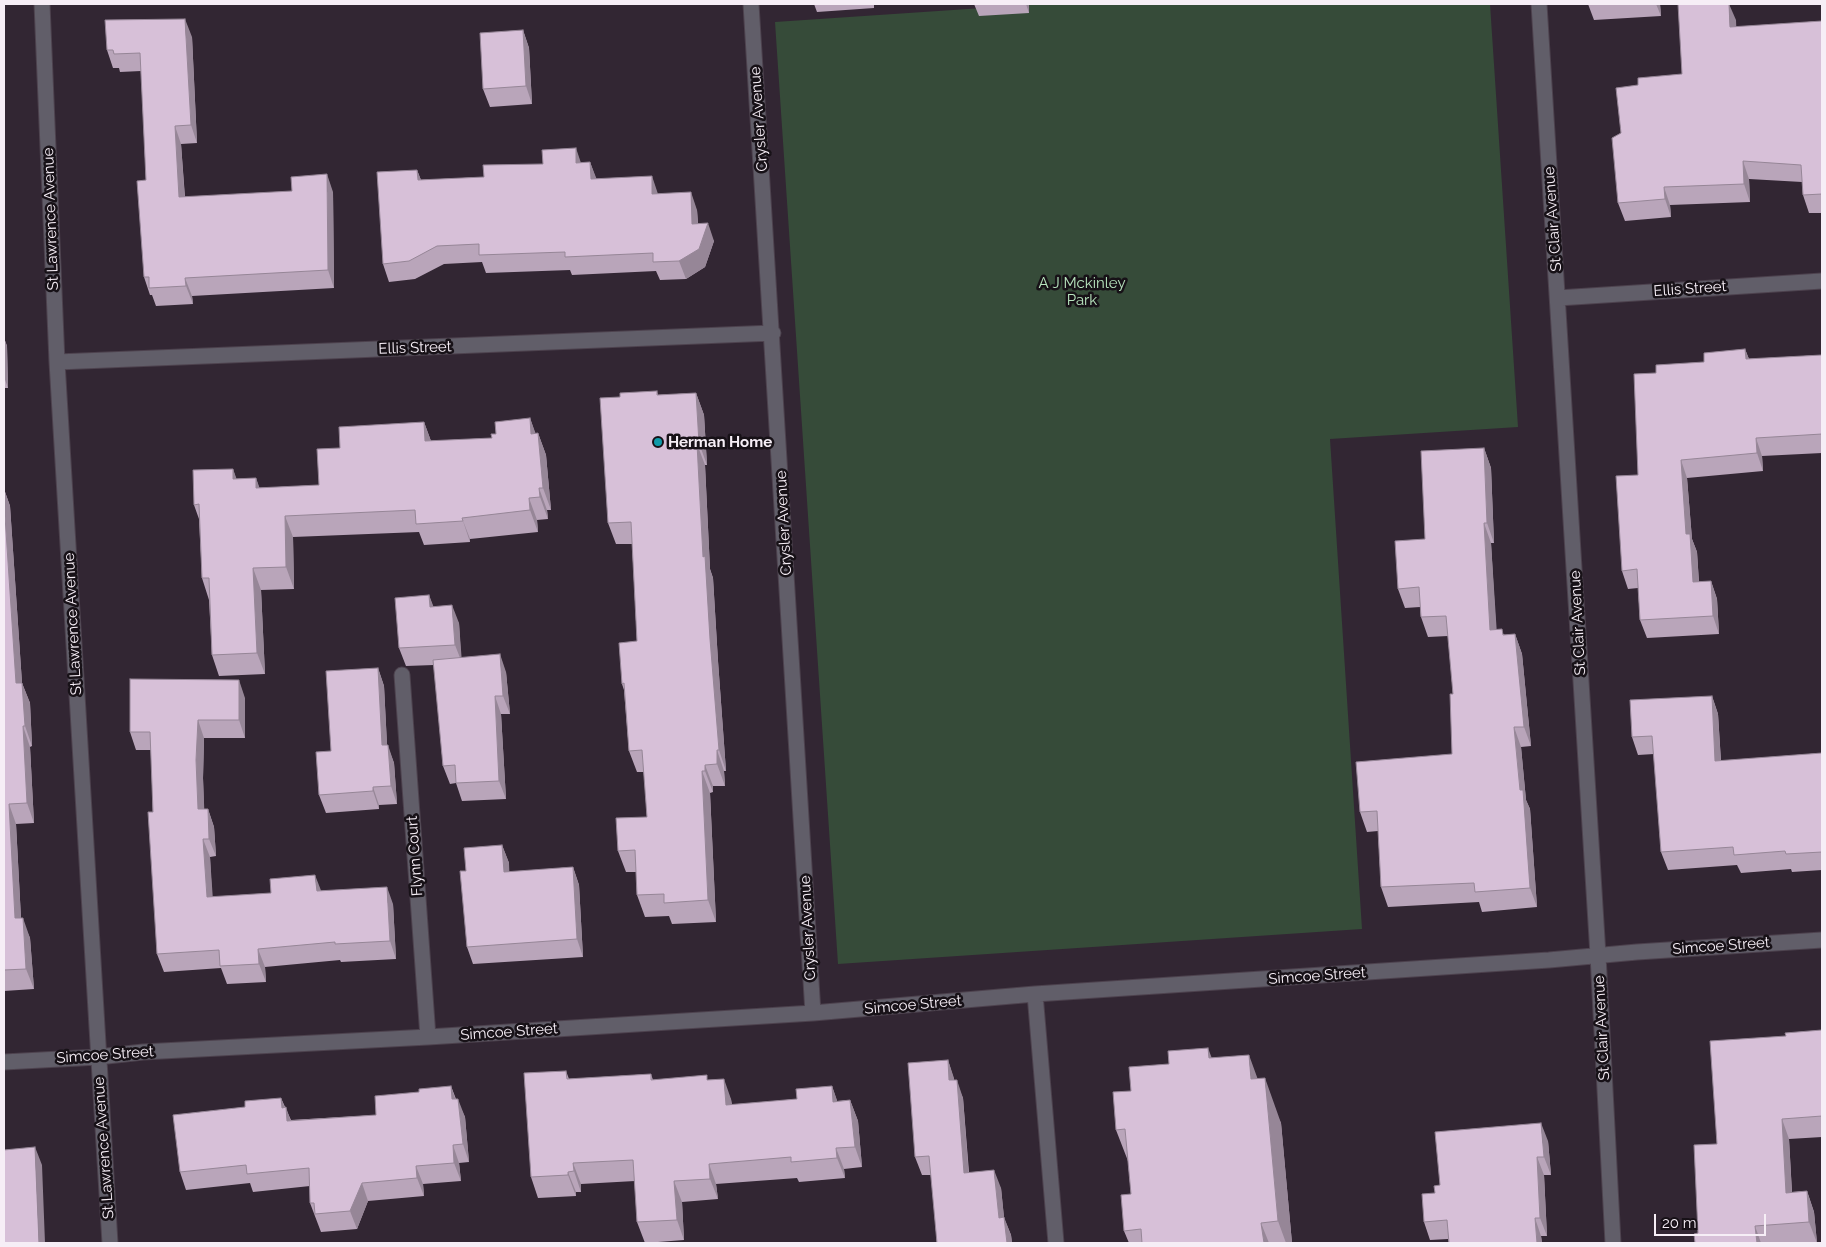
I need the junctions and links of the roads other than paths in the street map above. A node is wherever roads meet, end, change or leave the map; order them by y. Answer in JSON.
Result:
{"nodes":[{"id":1,"x":42,"y":4,"type":"edge"},
{"id":2,"x":751,"y":4,"type":"edge"},
{"id":3,"x":1539,"y":4,"type":"edge"},
{"id":4,"x":1822,"y":281,"type":"edge"},
{"id":5,"x":1558,"y":298,"type":"junction"},
{"id":6,"x":773,"y":333,"type":"junction"},
{"id":7,"x":57,"y":362,"type":"junction"},
{"id":8,"x":402,"y":675,"type":"dead end"},
{"id":9,"x":1822,"y":940,"type":"edge"},
{"id":10,"x":1598,"y":955,"type":"junction"},
{"id":11,"x":1035,"y":994,"type":"junction"},
{"id":12,"x":813,"y":1013,"type":"junction"},
{"id":13,"x":428,"y":1037,"type":"junction"},
{"id":14,"x":98,"y":1057,"type":"junction"},
{"id":15,"x":4,"y":1062,"type":"edge"},
{"id":16,"x":110,"y":1243,"type":"edge"},
{"id":17,"x":1056,"y":1243,"type":"edge"},
{"id":18,"x":1613,"y":1243,"type":"edge"}],
"edges":[{"from":1,"to":7,"type":"street","name":"St Lawrence Avenue"},
{"from":2,"to":6,"type":"street","name":"Crysler Avenue"},
{"from":3,"to":5,"type":"street","name":"St Clair Avenue"},
{"from":4,"to":5,"type":"street","name":"Ellis Street"},
{"from":5,"to":10,"type":"street","name":"St Clair Avenue"},
{"from":6,"to":7,"type":"street","name":"Ellis Street"},
{"from":6,"to":12,"type":"street","name":"Crysler Avenue"},
{"from":7,"to":14,"type":"street","name":"St Lawrence Avenue"},
{"from":8,"to":13,"type":"street","name":"Flynn Court"},
{"from":9,"to":10,"type":"street","name":"Simcoe Street"},
{"from":10,"to":11,"type":"street","name":"Simcoe Street"},
{"from":10,"to":18,"type":"street","name":"St Clair Avenue"},
{"from":11,"to":12,"type":"street","name":"Simcoe Street"},
{"from":11,"to":17,"type":"street"},
{"from":12,"to":13,"type":"street","name":"Simcoe Street"},
{"from":13,"to":14,"type":"street","name":"Simcoe Street"},
{"from":14,"to":15,"type":"street","name":"Simcoe Street"},
{"from":14,"to":16,"type":"street","name":"St Lawrence Avenue"}]}
